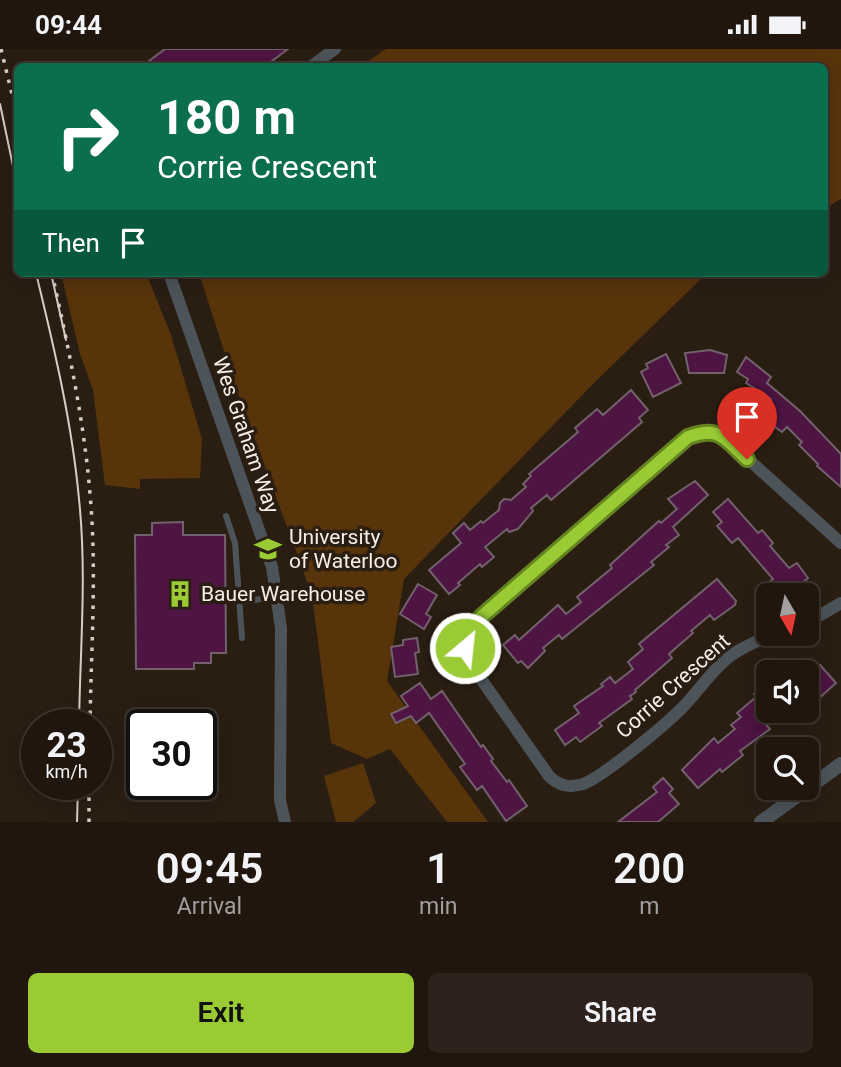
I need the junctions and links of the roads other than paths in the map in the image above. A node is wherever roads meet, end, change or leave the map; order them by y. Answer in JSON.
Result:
{"nodes":[{"id":1,"x":335,"y":49,"type":"edge"},
{"id":2,"x":316,"y":63,"type":"edge"},
{"id":3,"x":170,"y":277,"type":"edge"},
{"id":4,"x":226,"y":516,"type":"dead end"},
{"id":5,"x":841,"y":543,"type":"edge"},
{"id":6,"x":276,"y":597,"type":"junction"},
{"id":7,"x":240,"y":602,"type":"junction"},
{"id":8,"x":841,"y":603,"type":"edge"},
{"id":9,"x":819,"y":616,"type":"edge"},
{"id":10,"x":242,"y":638,"type":"dead end"},
{"id":11,"x":756,"y":641,"type":"edge"},
{"id":12,"x":841,"y":764,"type":"edge"},
{"id":13,"x":285,"y":822,"type":"edge"},
{"id":14,"x":761,"y":822,"type":"edge"}],
"edges":[{"from":1,"to":2,"type":"street"},
{"from":3,"to":6,"type":"street","name":"Wes Graham Way"},
{"from":4,"to":7,"type":"lane"},
{"from":5,"to":11,"type":"street","name":"Corrie Crescent"},
{"from":6,"to":7,"type":"lane"},
{"from":6,"to":13,"type":"street","name":"Wes Graham Way"},
{"from":7,"to":10,"type":"lane"},
{"from":8,"to":9,"type":"street"},
{"from":12,"to":14,"type":"street"}]}
